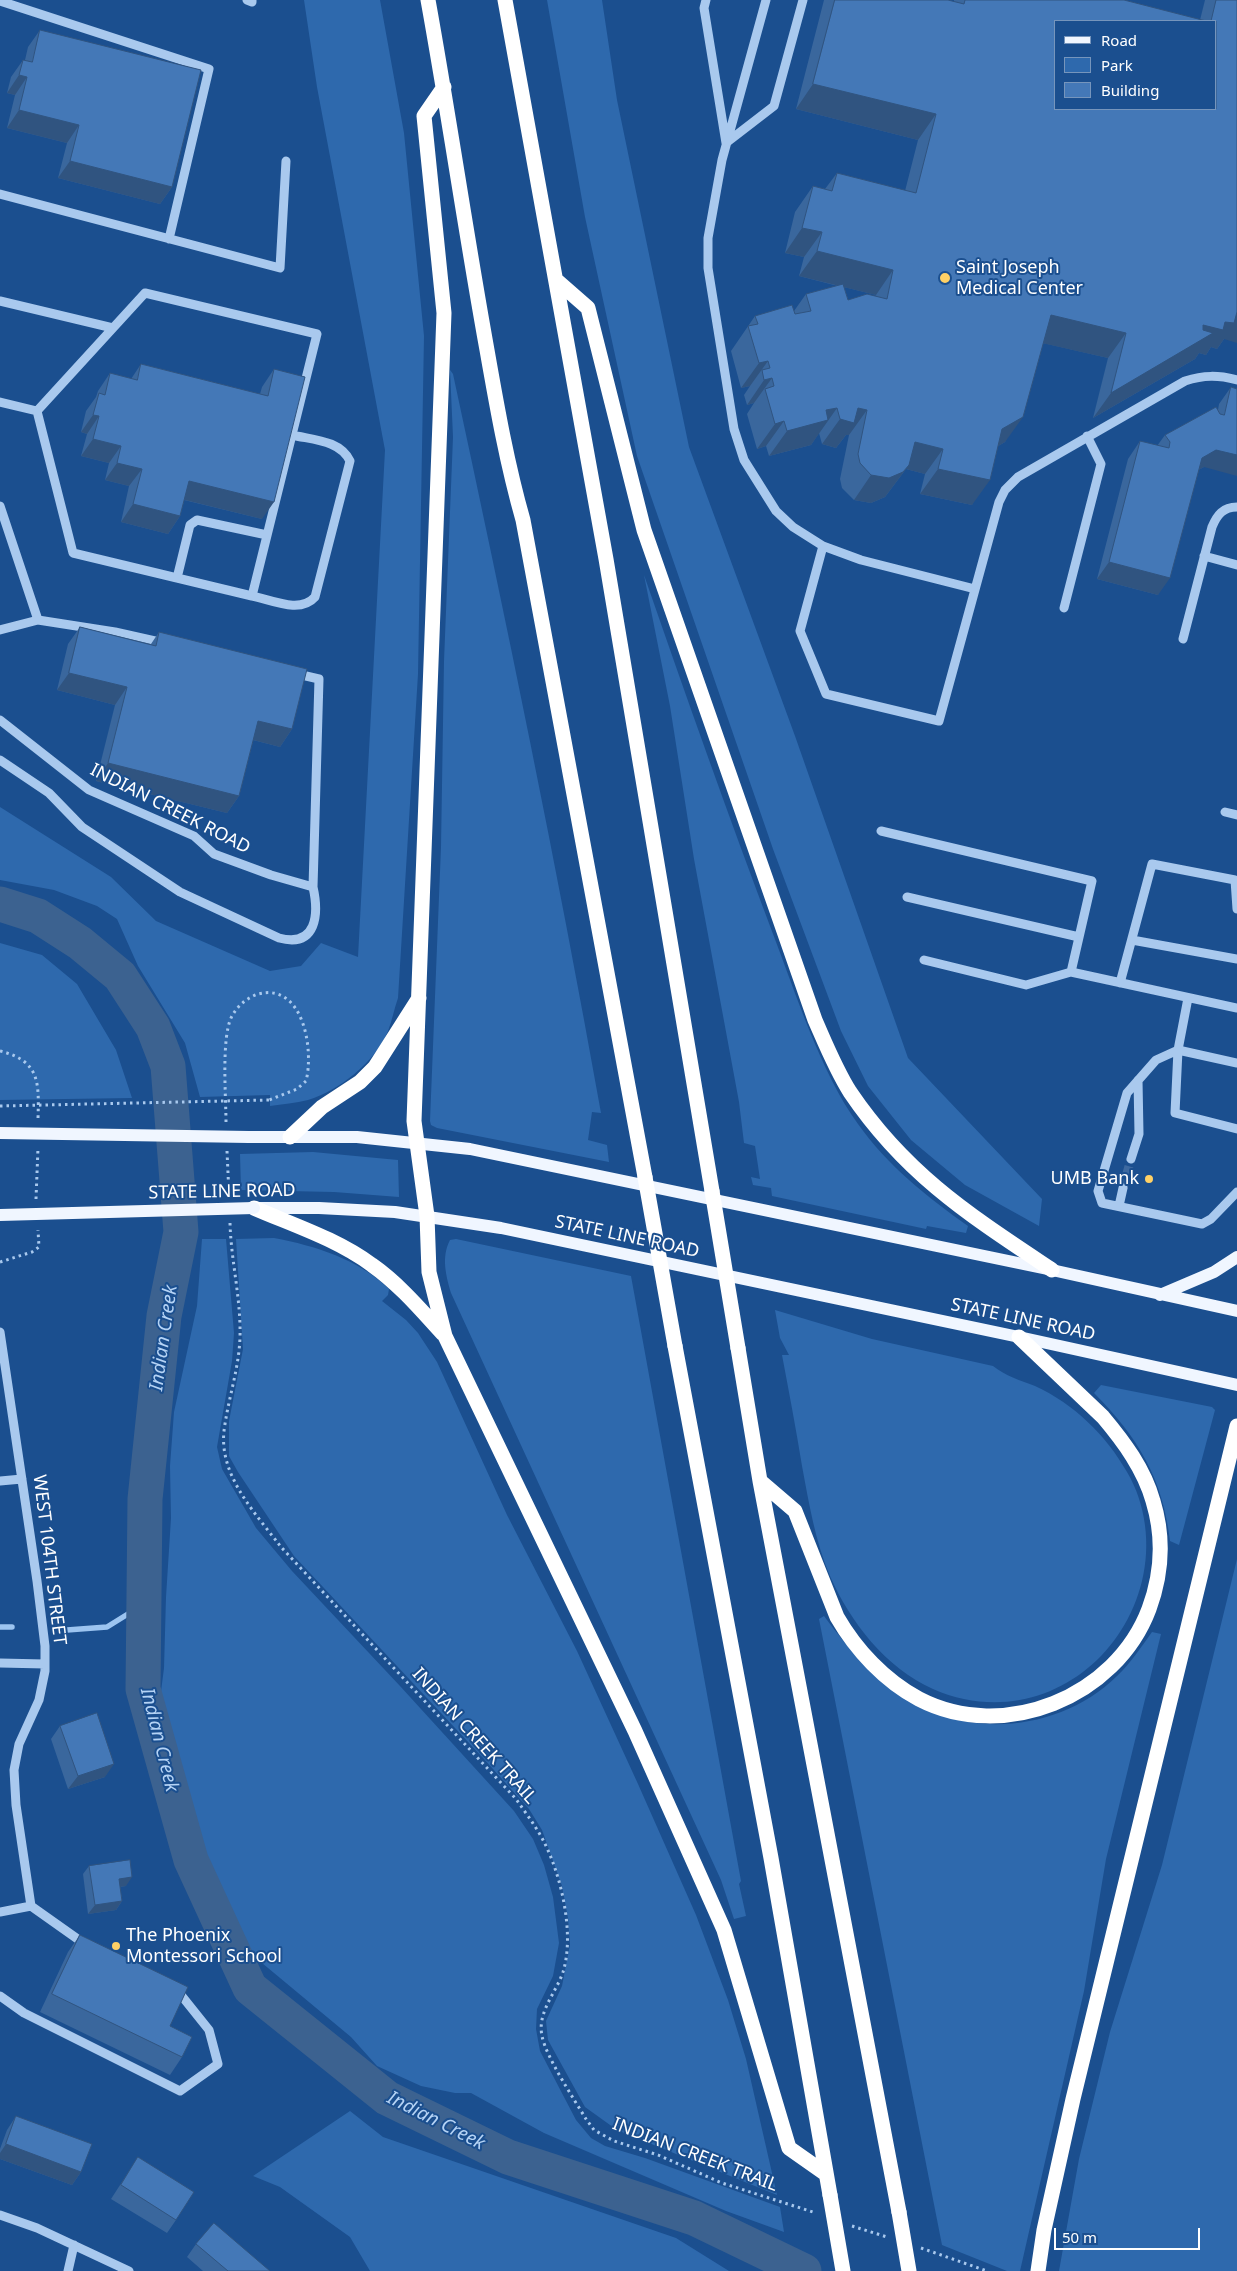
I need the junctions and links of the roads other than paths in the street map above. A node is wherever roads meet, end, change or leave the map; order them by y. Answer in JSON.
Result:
{"nodes":[{"id":1,"x":247,"y":0,"type":"edge"},
{"id":2,"x":252,"y":0,"type":"edge"},
{"id":3,"x":428,"y":0,"type":"edge"},
{"id":4,"x":505,"y":0,"type":"edge"},
{"id":5,"x":706,"y":0,"type":"edge"},
{"id":6,"x":766,"y":0,"type":"edge"},
{"id":7,"x":803,"y":0,"type":"edge"},
{"id":8,"x":0,"y":1,"type":"edge"},
{"id":9,"x":444,"y":87,"type":"junction"},
{"id":10,"x":726,"y":143,"type":"junction"},
{"id":11,"x":286,"y":161,"type":"dead end"},
{"id":12,"x":0,"y":194,"type":"edge"},
{"id":13,"x":169,"y":239,"type":"junction"},
{"id":14,"x":556,"y":280,"type":"junction"},
{"id":15,"x":0,"y":301,"type":"edge"},
{"id":16,"x":112,"y":328,"type":"junction"},
{"id":17,"x":1237,"y":380,"type":"edge"},
{"id":18,"x":0,"y":402,"type":"edge"},
{"id":19,"x":37,"y":411,"type":"junction"},
{"id":20,"x":292,"y":435,"type":"junction"},
{"id":21,"x":1087,"y":436,"type":"junction"},
{"id":22,"x":0,"y":506,"type":"edge"},
{"id":23,"x":1237,"y":506,"type":"edge"},
{"id":24,"x":267,"y":535,"type":"junction"},
{"id":25,"x":823,"y":546,"type":"junction"},
{"id":26,"x":1204,"y":556,"type":"junction"},
{"id":27,"x":1237,"y":564,"type":"edge"},
{"id":28,"x":177,"y":578,"type":"junction"},
{"id":29,"x":975,"y":589,"type":"junction"},
{"id":30,"x":252,"y":596,"type":"junction"},
{"id":31,"x":1064,"y":608,"type":"dead end"},
{"id":32,"x":38,"y":620,"type":"junction"},
{"id":33,"x":0,"y":630,"type":"edge"},
{"id":34,"x":1184,"y":639,"type":"dead end"},
{"id":35,"x":173,"y":646,"type":"edge"},
{"id":36,"x":280,"y":670,"type":"edge"},
{"id":37,"x":0,"y":720,"type":"edge"},
{"id":38,"x":0,"y":760,"type":"edge"},
{"id":39,"x":1225,"y":812,"type":"dead end"},
{"id":40,"x":1237,"y":815,"type":"edge"},
{"id":41,"x":881,"y":831,"type":"dead end"},
{"id":42,"x":313,"y":887,"type":"junction"},
{"id":43,"x":907,"y":897,"type":"dead end"},
{"id":44,"x":1237,"y":909,"type":"edge"},
{"id":45,"x":1079,"y":937,"type":"junction"},
{"id":46,"x":1132,"y":940,"type":"junction"},
{"id":47,"x":1237,"y":959,"type":"edge"},
{"id":48,"x":924,"y":960,"type":"dead end"},
{"id":49,"x":1071,"y":972,"type":"junction"},
{"id":50,"x":1120,"y":983,"type":"junction"},
{"id":51,"x":419,"y":996,"type":"junction"},
{"id":52,"x":1188,"y":998,"type":"junction"},
{"id":53,"x":1237,"y":1008,"type":"edge"},
{"id":54,"x":1178,"y":1050,"type":"junction"},
{"id":55,"x":1237,"y":1063,"type":"edge"},
{"id":56,"x":1138,"y":1080,"type":"junction"},
{"id":57,"x":1237,"y":1129,"type":"edge"},
{"id":58,"x":0,"y":1133,"type":"edge"},
{"id":59,"x":290,"y":1138,"type":"junction"},
{"id":60,"x":417,"y":1143,"type":"junction"},
{"id":61,"x":1131,"y":1158,"type":"tunnel mouth"},
{"id":62,"x":1123,"y":1188,"type":"tunnel mouth"},
{"id":63,"x":1237,"y":1192,"type":"edge"},
{"id":64,"x":1119,"y":1206,"type":"junction"},
{"id":65,"x":254,"y":1208,"type":"junction"},
{"id":66,"x":0,"y":1215,"type":"edge"},
{"id":67,"x":427,"y":1216,"type":"junction"},
{"id":68,"x":1237,"y":1257,"type":"edge"},
{"id":69,"x":1052,"y":1270,"type":"junction"},
{"id":70,"x":1160,"y":1295,"type":"junction"},
{"id":71,"x":1237,"y":1311,"type":"edge"},
{"id":72,"x":0,"y":1332,"type":"edge"},
{"id":73,"x":445,"y":1336,"type":"junction"},
{"id":74,"x":1019,"y":1337,"type":"junction"},
{"id":75,"x":1237,"y":1385,"type":"edge"},
{"id":76,"x":1237,"y":1426,"type":"edge"},
{"id":77,"x":1232,"y":1465,"type":"edge"},
{"id":78,"x":22,"y":1479,"type":"junction"},
{"id":79,"x":0,"y":1481,"type":"edge"},
{"id":80,"x":760,"y":1481,"type":"junction"},
{"id":81,"x":0,"y":1663,"type":"edge"},
{"id":82,"x":45,"y":1664,"type":"junction"},
{"id":83,"x":31,"y":1906,"type":"junction"},
{"id":84,"x":0,"y":1912,"type":"edge"},
{"id":85,"x":95,"y":1947,"type":"edge"},
{"id":86,"x":166,"y":1981,"type":"edge"},
{"id":87,"x":0,"y":1996,"type":"edge"},
{"id":88,"x":826,"y":2174,"type":"junction"},
{"id":89,"x":0,"y":2215,"type":"edge"},
{"id":90,"x":74,"y":2244,"type":"junction"},
{"id":91,"x":68,"y":2271,"type":"edge"},
{"id":92,"x":128,"y":2271,"type":"edge"},
{"id":93,"x":843,"y":2271,"type":"edge"},
{"id":94,"x":909,"y":2271,"type":"edge"},
{"id":95,"x":1038,"y":2271,"type":"edge"}],
"edges":[{"from":1,"to":2,"type":"street"},
{"from":3,"to":9,"type":"highway"},
{"from":4,"to":14,"type":"highway"},
{"from":5,"to":10,"type":"street"},
{"from":6,"to":10,"type":"street"},
{"from":7,"to":10,"type":"street"},
{"from":8,"to":13,"type":"street"},
{"from":9,"to":51,"type":"highway"},
{"from":9,"to":88,"type":"highway","bridge":true},
{"from":10,"to":25,"type":"street"},
{"from":11,"to":13,"type":"street"},
{"from":12,"to":13,"type":"street"},
{"from":14,"to":69,"type":"highway"},
{"from":14,"to":80,"type":"highway","bridge":true},
{"from":15,"to":16,"type":"street"},
{"from":16,"to":19,"type":"street"},
{"from":16,"to":20,"type":"street"},
{"from":17,"to":21,"type":"street"},
{"from":18,"to":19,"type":"street"},
{"from":19,"to":28,"type":"street"},
{"from":20,"to":24,"type":"street"},
{"from":20,"to":30,"type":"street"},
{"from":21,"to":29,"type":"street"},
{"from":21,"to":31,"type":"street"},
{"from":22,"to":32,"type":"street"},
{"from":23,"to":26,"type":"street"},
{"from":24,"to":28,"type":"street"},
{"from":24,"to":30,"type":"street"},
{"from":25,"to":29,"type":"street"},
{"from":25,"to":29,"type":"street"},
{"from":26,"to":27,"type":"street"},
{"from":26,"to":34,"type":"street"},
{"from":28,"to":30,"type":"street"},
{"from":32,"to":33,"type":"street"},
{"from":32,"to":35,"type":"street"},
{"from":36,"to":42,"type":"street"},
{"from":37,"to":42,"type":"street","name":"INDIAN CREEK ROAD"},
{"from":38,"to":42,"type":"street"},
{"from":39,"to":40,"type":"street"},
{"from":41,"to":45,"type":"street"},
{"from":43,"to":45,"type":"street"},
{"from":44,"to":46,"type":"street"},
{"from":45,"to":49,"type":"street"},
{"from":46,"to":47,"type":"street"},
{"from":46,"to":50,"type":"street"},
{"from":48,"to":49,"type":"street"},
{"from":49,"to":50,"type":"street"},
{"from":50,"to":52,"type":"street"},
{"from":51,"to":59,"type":"highway"},
{"from":51,"to":60,"type":"highway"},
{"from":52,"to":53,"type":"street"},
{"from":52,"to":54,"type":"street"},
{"from":54,"to":55,"type":"street"},
{"from":54,"to":56,"type":"street"},
{"from":54,"to":57,"type":"street"},
{"from":56,"to":61,"type":"street"},
{"from":56,"to":64,"type":"street"},
{"from":58,"to":59,"type":"main road","bridge":true},
{"from":59,"to":60,"type":"main road"},
{"from":60,"to":67,"type":"highway"},
{"from":60,"to":69,"type":"main road"},
{"from":62,"to":64,"type":"street"},
{"from":63,"to":64,"type":"street"},
{"from":65,"to":66,"type":"main road","name":"STATE LINE ROAD","bridge":true},
{"from":65,"to":67,"type":"main road","name":"STATE LINE ROAD"},
{"from":65,"to":73,"type":"highway"},
{"from":67,"to":73,"type":"highway"},
{"from":67,"to":74,"type":"main road","name":"STATE LINE ROAD"},
{"from":68,"to":70,"type":"main road"},
{"from":69,"to":70,"type":"main road"},
{"from":70,"to":71,"type":"main road"},
{"from":72,"to":78,"type":"street","name":"WEST 104TH STREET"},
{"from":73,"to":88,"type":"highway"},
{"from":74,"to":75,"type":"main road","name":"STATE LINE ROAD"},
{"from":74,"to":80,"type":"highway"},
{"from":76,"to":77,"type":"highway"},
{"from":77,"to":95,"type":"highway"},
{"from":78,"to":79,"type":"street"},
{"from":78,"to":82,"type":"street","name":"WEST 104TH STREET"},
{"from":80,"to":94,"type":"highway","bridge":true},
{"from":81,"to":82,"type":"street"},
{"from":82,"to":83,"type":"street","name":"WEST 104TH STREET"},
{"from":83,"to":84,"type":"street"},
{"from":83,"to":85,"type":"street"},
{"from":86,"to":87,"type":"street"},
{"from":88,"to":93,"type":"highway","bridge":true},
{"from":89,"to":90,"type":"street"},
{"from":90,"to":91,"type":"street"},
{"from":90,"to":92,"type":"street"}]}
